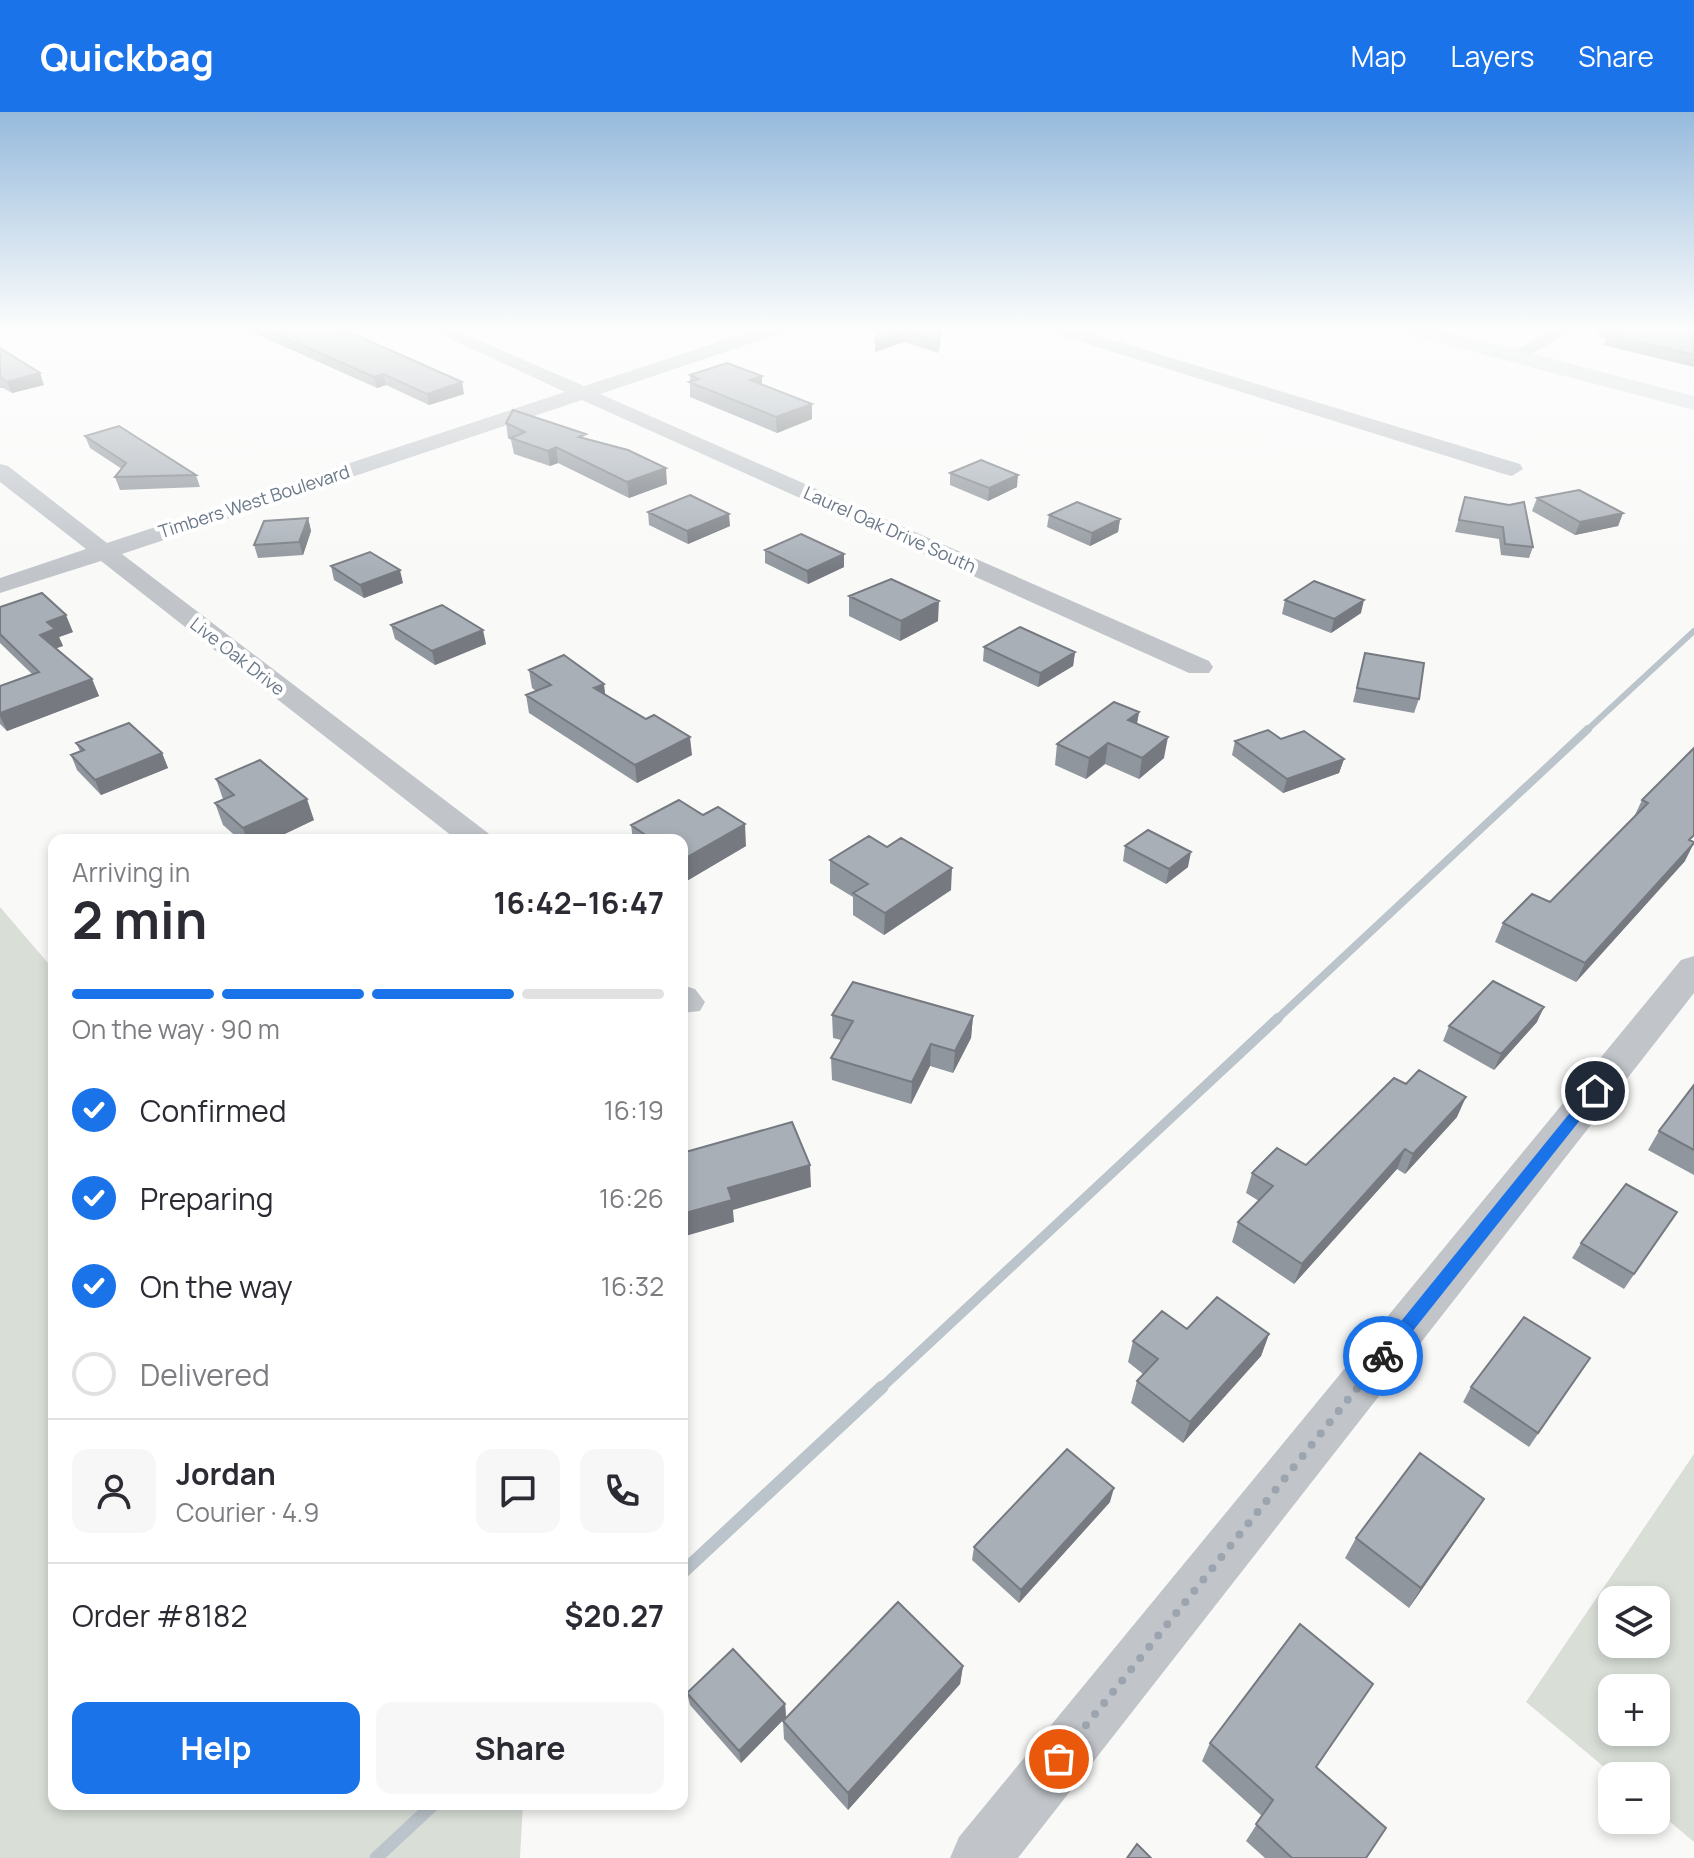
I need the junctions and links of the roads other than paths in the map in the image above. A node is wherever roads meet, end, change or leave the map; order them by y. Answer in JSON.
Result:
{"nodes":[{"id":1,"x":533,"y":408,"type":"edge"},
{"id":2,"x":619,"y":408,"type":"edge"},
{"id":3,"x":1316,"y":408,"type":"edge"},
{"id":4,"x":1512,"y":469,"type":"dead end"},
{"id":5,"x":0,"y":471,"type":"edge"},
{"id":6,"x":104,"y":552,"type":"junction"},
{"id":7,"x":0,"y":586,"type":"edge"},
{"id":8,"x":1199,"y":667,"type":"dead end"},
{"id":9,"x":469,"y":834,"type":"edge"},
{"id":10,"x":1694,"y":968,"type":"edge"},
{"id":11,"x":980,"y":1858,"type":"edge"}],
"edges":[{"from":1,"to":6,"type":"street","name":"Timbers West Boulevard"},
{"from":2,"to":8,"type":"street","name":"Laurel Oak Drive South"},
{"from":3,"to":4,"type":"street"},
{"from":5,"to":6,"type":"street","name":"Live Oak Drive"},
{"from":6,"to":7,"type":"street","name":"Timbers West Boulevard"},
{"from":6,"to":9,"type":"street","name":"Live Oak Drive"},
{"from":10,"to":11,"type":"street"}]}
